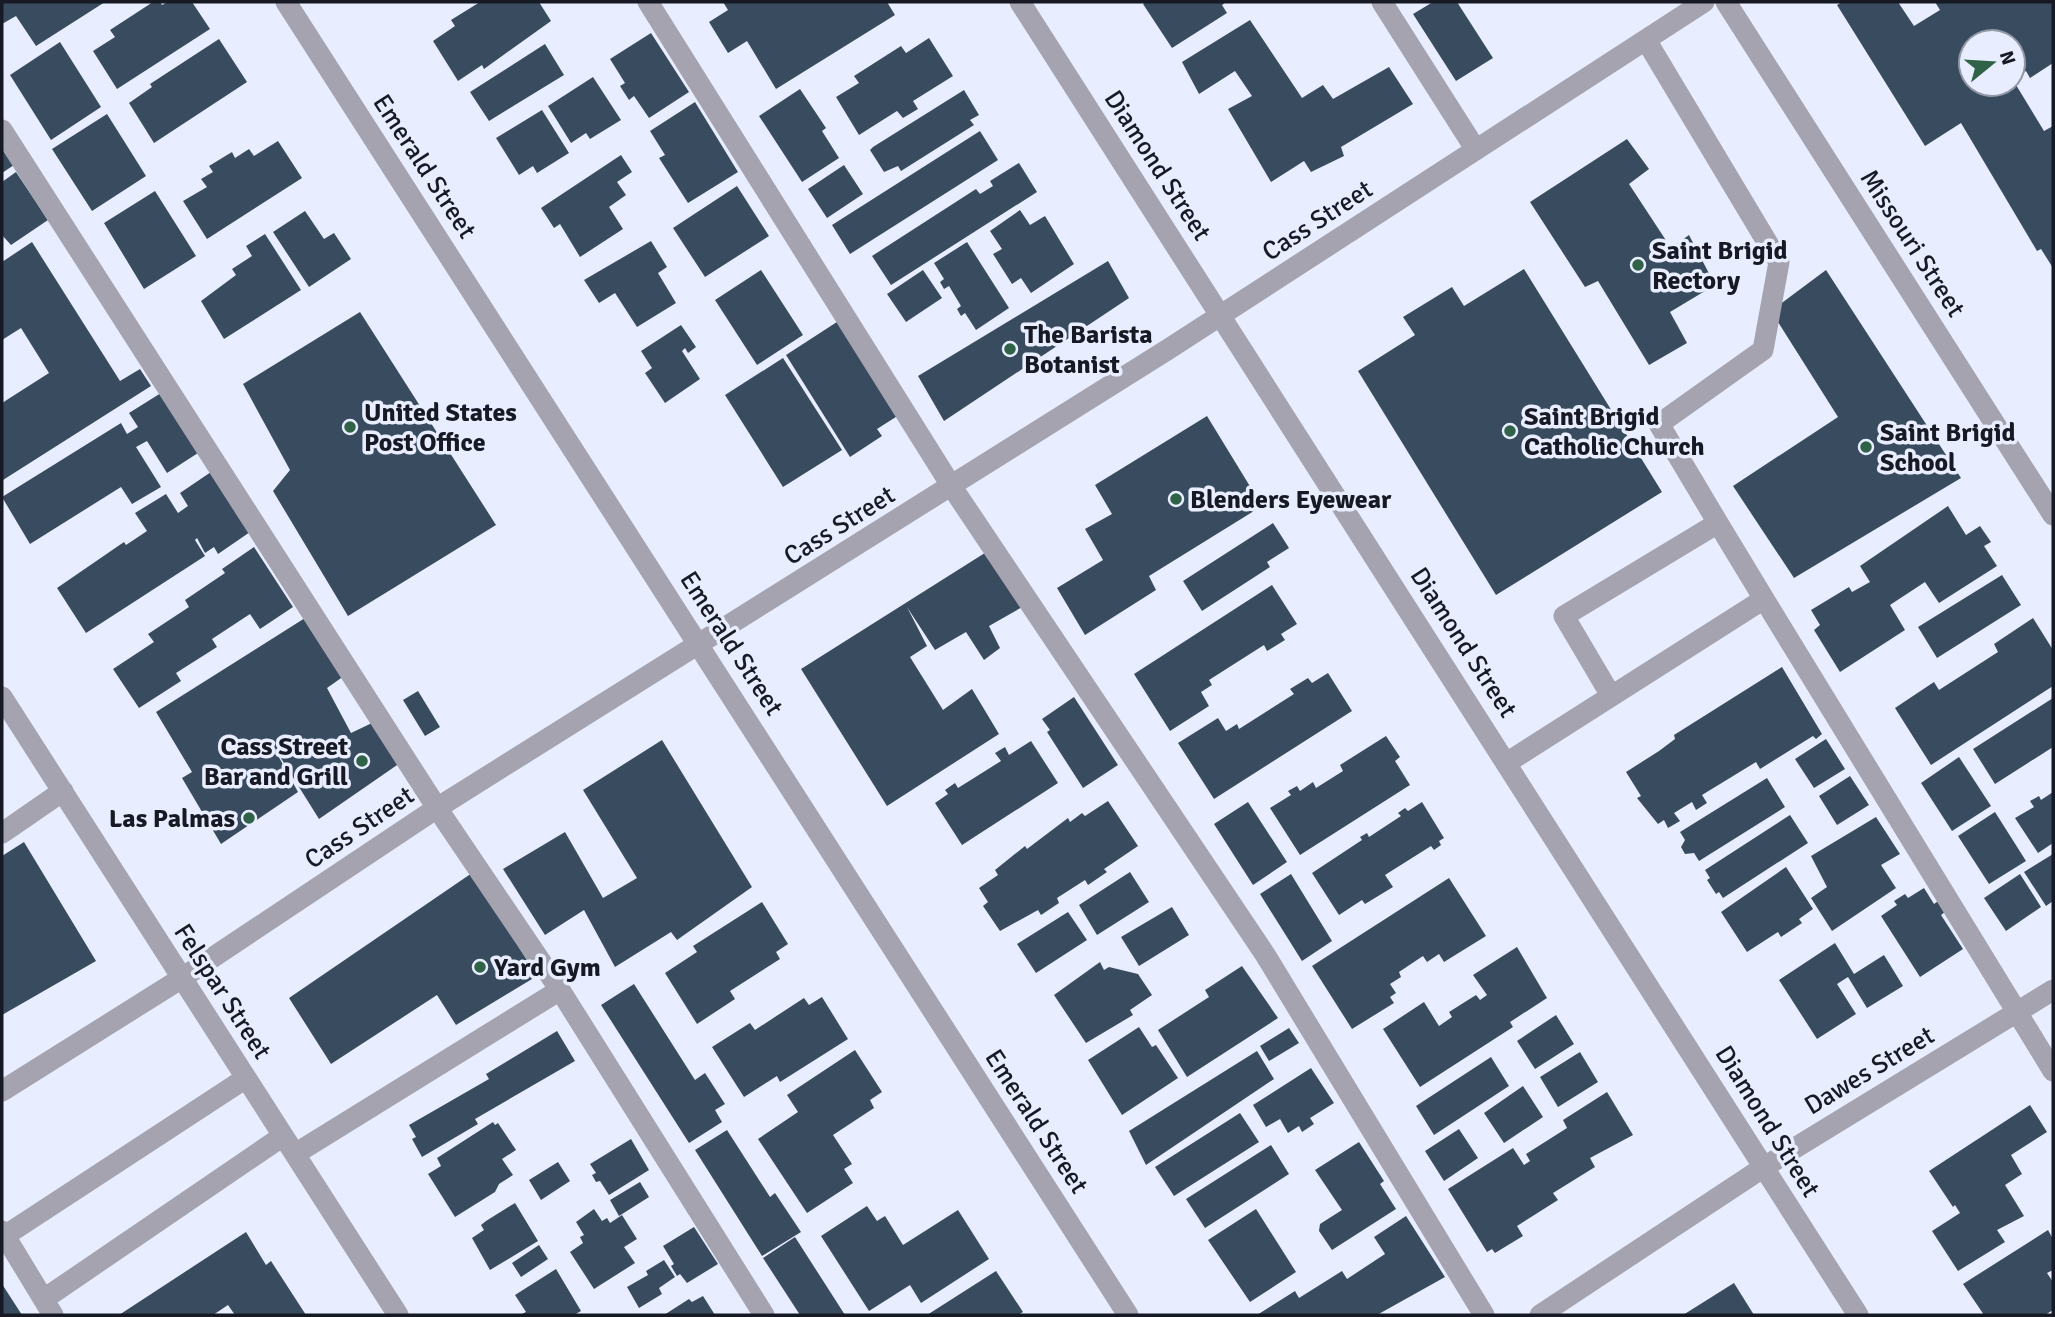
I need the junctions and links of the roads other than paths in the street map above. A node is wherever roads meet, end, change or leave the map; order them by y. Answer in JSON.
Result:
{"nodes":[{"id":1,"x":286,"y":2,"type":"edge"},
{"id":2,"x":648,"y":2,"type":"edge"},
{"id":3,"x":1020,"y":2,"type":"edge"},
{"id":4,"x":1382,"y":2,"type":"edge"},
{"id":5,"x":1704,"y":2,"type":"edge"},
{"id":6,"x":1726,"y":2,"type":"edge"},
{"id":7,"x":1646,"y":40,"type":"junction"},
{"id":8,"x":2,"y":130,"type":"edge"},
{"id":9,"x":1476,"y":150,"type":"junction"},
{"id":10,"x":1220,"y":316,"type":"junction"},
{"id":11,"x":952,"y":487,"type":"junction"},
{"id":12,"x":2053,"y":515,"type":"edge"},
{"id":13,"x":1718,"y":523,"type":"junction"},
{"id":14,"x":1764,"y":599,"type":"junction"},
{"id":15,"x":701,"y":646,"type":"junction"},
{"id":16,"x":1610,"y":694,"type":"junction"},
{"id":17,"x":2,"y":697,"type":"edge"},
{"id":18,"x":1508,"y":762,"type":"junction"},
{"id":19,"x":62,"y":792,"type":"junction"},
{"id":20,"x":438,"y":808,"type":"junction"},
{"id":21,"x":2,"y":833,"type":"edge"},
{"id":22,"x":182,"y":978,"type":"junction"},
{"id":23,"x":560,"y":990,"type":"junction"},
{"id":24,"x":2053,"y":990,"type":"edge"},
{"id":25,"x":2015,"y":1013,"type":"junction"},
{"id":26,"x":2053,"y":1071,"type":"edge"},
{"id":27,"x":246,"y":1078,"type":"junction"},
{"id":28,"x":2,"y":1091,"type":"edge"},
{"id":29,"x":283,"y":1136,"type":"junction"},
{"id":30,"x":295,"y":1154,"type":"junction"},
{"id":31,"x":1764,"y":1167,"type":"junction"},
{"id":32,"x":4,"y":1233,"type":"edge"},
{"id":33,"x":48,"y":1307,"type":"edge"},
{"id":34,"x":398,"y":1315,"type":"edge"},
{"id":35,"x":764,"y":1315,"type":"edge"},
{"id":36,"x":1128,"y":1315,"type":"edge"},
{"id":37,"x":1484,"y":1315,"type":"edge"},
{"id":38,"x":1540,"y":1315,"type":"edge"},
{"id":39,"x":1858,"y":1315,"type":"edge"}],
"edges":[{"from":1,"to":15,"type":"street","name":"Emerald Street"},
{"from":2,"to":11,"type":"street"},
{"from":3,"to":10,"type":"street","name":"Diamond Street"},
{"from":4,"to":9,"type":"street"},
{"from":5,"to":7,"type":"street","name":"Cass Street"},
{"from":6,"to":12,"type":"street","name":"Missouri Street"},
{"from":7,"to":9,"type":"street","name":"Cass Street"},
{"from":7,"to":13,"type":"street"},
{"from":8,"to":20,"type":"street"},
{"from":9,"to":10,"type":"street","name":"Cass Street"},
{"from":10,"to":11,"type":"street","name":"Cass Street"},
{"from":10,"to":18,"type":"street","name":"Diamond Street"},
{"from":11,"to":15,"type":"street","name":"Cass Street"},
{"from":11,"to":37,"type":"street"},
{"from":13,"to":14,"type":"street"},
{"from":13,"to":16,"type":"street"},
{"from":14,"to":16,"type":"street"},
{"from":14,"to":25,"type":"street"},
{"from":15,"to":20,"type":"street","name":"Cass Street"},
{"from":15,"to":36,"type":"street","name":"Emerald Street"},
{"from":16,"to":18,"type":"street"},
{"from":17,"to":19,"type":"street","name":"Felspar Street"},
{"from":18,"to":31,"type":"street","name":"Diamond Street"},
{"from":19,"to":21,"type":"street"},
{"from":19,"to":22,"type":"street","name":"Felspar Street"},
{"from":20,"to":22,"type":"street","name":"Cass Street"},
{"from":20,"to":23,"type":"street"},
{"from":22,"to":27,"type":"street","name":"Felspar Street"},
{"from":22,"to":28,"type":"street","name":"Cass Street"},
{"from":23,"to":30,"type":"street"},
{"from":23,"to":35,"type":"street"},
{"from":24,"to":25,"type":"street","name":"Dawes Street"},
{"from":25,"to":26,"type":"street"},
{"from":25,"to":31,"type":"street","name":"Dawes Street"},
{"from":27,"to":29,"type":"street","name":"Felspar Street"},
{"from":27,"to":32,"type":"street"},
{"from":29,"to":30,"type":"street","name":"Felspar Street"},
{"from":29,"to":33,"type":"street"},
{"from":30,"to":34,"type":"street","name":"Felspar Street"},
{"from":31,"to":38,"type":"street","name":"Dawes Street"},
{"from":31,"to":39,"type":"street","name":"Diamond Street"},
{"from":32,"to":33,"type":"street"}]}
